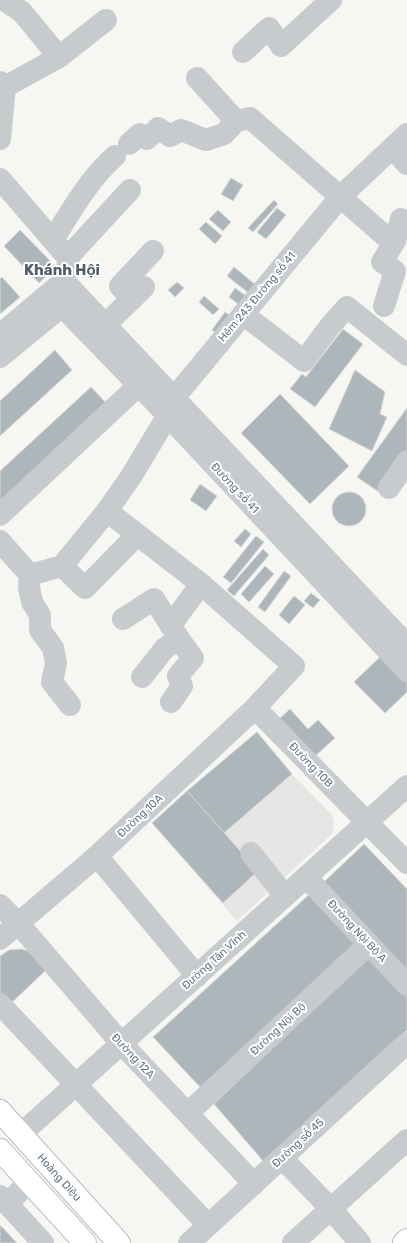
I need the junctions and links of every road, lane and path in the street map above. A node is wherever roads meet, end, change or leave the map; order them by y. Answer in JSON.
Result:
{"nodes":[{"id":1,"x":4,"y":0,"type":"edge"},
{"id":2,"x":331,"y":0,"type":"edge"},
{"id":3,"x":28,"y":6,"type":"edge"},
{"id":4,"x":106,"y":20,"type":"dead end"},
{"id":5,"x":243,"y":52,"type":"dead end"},
{"id":6,"x":59,"y":57,"type":"junction"},
{"id":7,"x":197,"y":78,"type":"dead end"},
{"id":8,"x":2,"y":85,"type":"edge"},
{"id":9,"x":236,"y":121,"type":"junction"},
{"id":10,"x":0,"y":139,"type":"edge"},
{"id":11,"x":399,"y":141,"type":"edge"},
{"id":12,"x":407,"y":164,"type":"edge"},
{"id":13,"x":0,"y":179,"type":"edge"},
{"id":14,"x":130,"y":190,"type":"dead end"},
{"id":15,"x":341,"y":196,"type":"junction"},
{"id":16,"x":401,"y":232,"type":"edge"},
{"id":17,"x":54,"y":240,"type":"junction"},
{"id":18,"x":153,"y":251,"type":"dead end"},
{"id":19,"x":68,"y":257,"type":"junction"},
{"id":20,"x":64,"y":282,"type":"junction"},
{"id":21,"x":62,"y":306,"type":"junction"},
{"id":22,"x":384,"y":306,"type":"dead end"},
{"id":23,"x":244,"y":314,"type":"junction"},
{"id":24,"x":105,"y":325,"type":"junction"},
{"id":25,"x":0,"y":335,"type":"edge"},
{"id":26,"x":407,"y":355,"type":"edge"},
{"id":27,"x":0,"y":356,"type":"edge"},
{"id":28,"x":138,"y":385,"type":"junction"},
{"id":29,"x":171,"y":407,"type":"junction"},
{"id":30,"x":407,"y":461,"type":"edge"},
{"id":31,"x":389,"y":488,"type":"dead end"},
{"id":32,"x":107,"y":511,"type":"junction"},
{"id":33,"x":0,"y":515,"type":"edge"},
{"id":34,"x":138,"y":535,"type":"junction"},
{"id":35,"x":0,"y":541,"type":"edge"},
{"id":36,"x":62,"y":566,"type":"junction"},
{"id":37,"x":30,"y":575,"type":"junction"},
{"id":38,"x":201,"y":584,"type":"junction"},
{"id":39,"x":122,"y":619,"type":"dead end"},
{"id":40,"x":175,"y":632,"type":"junction"},
{"id":41,"x":407,"y":645,"type":"edge"},
{"id":42,"x":407,"y":671,"type":"edge"},
{"id":43,"x":142,"y":677,"type":"dead end"},
{"id":44,"x":172,"y":702,"type":"dead end"},
{"id":45,"x":70,"y":705,"type":"dead end"},
{"id":46,"x":255,"y":708,"type":"junction"},
{"id":47,"x":407,"y":786,"type":"edge"},
{"id":48,"x":367,"y":823,"type":"junction"},
{"id":49,"x":251,"y":853,"type":"dead end"},
{"id":50,"x":97,"y":856,"type":"junction"},
{"id":51,"x":407,"y":863,"type":"edge"},
{"id":52,"x":306,"y":877,"type":"junction"},
{"id":53,"x":285,"y":896,"type":"junction"},
{"id":54,"x":0,"y":905,"type":"edge"},
{"id":55,"x":18,"y":922,"type":"junction"},
{"id":56,"x":0,"y":939,"type":"edge"},
{"id":57,"x":369,"y":944,"type":"junction"},
{"id":58,"x":197,"y":976,"type":"junction"},
{"id":59,"x":407,"y":986,"type":"edge"},
{"id":60,"x":0,"y":1004,"type":"edge"},
{"id":61,"x":120,"y":1044,"type":"junction"},
{"id":62,"x":404,"y":1052,"type":"edge"},
{"id":63,"x":76,"y":1084,"type":"junction"},
{"id":64,"x":0,"y":1111,"type":"edge"},
{"id":65,"x":188,"y":1113,"type":"junction"},
{"id":66,"x":21,"y":1134,"type":"junction"},
{"id":67,"x":407,"y":1140,"type":"edge"},
{"id":68,"x":0,"y":1150,"type":"edge"},
{"id":69,"x":282,"y":1158,"type":"junction"},
{"id":70,"x":29,"y":1182,"type":"junction"},
{"id":71,"x":254,"y":1184,"type":"junction"},
{"id":72,"x":4,"y":1200,"type":"edge"},
{"id":73,"x":331,"y":1209,"type":"junction"},
{"id":74,"x":208,"y":1225,"type":"junction"},
{"id":75,"x":407,"y":1240,"type":"edge"},
{"id":76,"x":43,"y":1243,"type":"edge"},
{"id":77,"x":85,"y":1243,"type":"edge"},
{"id":78,"x":119,"y":1243,"type":"edge"},
{"id":79,"x":189,"y":1243,"type":"edge"},
{"id":80,"x":293,"y":1243,"type":"edge"},
{"id":81,"x":360,"y":1243,"type":"edge"},
{"id":82,"x":404,"y":1243,"type":"edge"}],
"edges":[{"from":1,"to":3,"type":"street"},
{"from":2,"to":5,"type":"street"},
{"from":3,"to":6,"type":"street"},
{"from":4,"to":6,"type":"street"},
{"from":6,"to":8,"type":"street"},
{"from":7,"to":9,"type":"street"},
{"from":8,"to":10,"type":"street"},
{"from":9,"to":15,"type":"street"},
{"from":9,"to":17,"type":"street"},
{"from":11,"to":12,"type":"street"},
{"from":11,"to":15,"type":"street","name":"Hẻm 243 Đường số 41"},
{"from":13,"to":17,"type":"street"},
{"from":14,"to":19,"type":"street"},
{"from":15,"to":16,"type":"street"},
{"from":15,"to":23,"type":"street","name":"Hẻm 243 Đường số 41"},
{"from":16,"to":22,"type":"street"},
{"from":17,"to":19,"type":"street"},
{"from":18,"to":24,"type":"street"},
{"from":19,"to":20,"type":"street"},
{"from":20,"to":21,"type":"street"},
{"from":20,"to":24,"type":"street","name":"Đường số 41"},
{"from":20,"to":25,"type":"street"},
{"from":21,"to":27,"type":"street"},
{"from":21,"to":28,"type":"street","name":"Đường số 41"},
{"from":23,"to":26,"type":"street"},
{"from":23,"to":29,"type":"street","name":"Hẻm 243 Đường số 41"},
{"from":24,"to":29,"type":"street","name":"Đường số 41"},
{"from":28,"to":29,"type":"street","name":"Đường số 41"},
{"from":28,"to":33,"type":"street"},
{"from":29,"to":32,"type":"street","name":"Hẻm 243 Đường số 41"},
{"from":29,"to":41,"type":"street","name":"Đường số 41"},
{"from":29,"to":42,"type":"street","name":"Đường số 41"},
{"from":30,"to":31,"type":"street"},
{"from":32,"to":34,"type":"street"},
{"from":32,"to":36,"type":"street","name":"Hẻm 243 Đường số 41"},
{"from":34,"to":36,"type":"street"},
{"from":34,"to":38,"type":"street"},
{"from":35,"to":37,"type":"street"},
{"from":36,"to":37,"type":"street"},
{"from":37,"to":45,"type":"street"},
{"from":38,"to":40,"type":"street"},
{"from":38,"to":46,"type":"street","name":"Đường 10A"},
{"from":39,"to":40,"type":"street"},
{"from":40,"to":43,"type":"street"},
{"from":40,"to":44,"type":"street"},
{"from":46,"to":48,"type":"street","name":"Đường 10B"},
{"from":46,"to":50,"type":"street","name":"Đường 10A"},
{"from":47,"to":48,"type":"street","name":"Đường Tân Vĩnh"},
{"from":48,"to":51,"type":"street","name":"Đường 10B"},
{"from":48,"to":52,"type":"street","name":"Đường Tân Vĩnh"},
{"from":49,"to":53,"type":"street"},
{"from":50,"to":55,"type":"street","name":"Đường 10A"},
{"from":50,"to":58,"type":"street"},
{"from":52,"to":53,"type":"street","name":"Đường Tân Vĩnh"},
{"from":52,"to":57,"type":"street","name":"Đường Nội Bộ A"},
{"from":53,"to":58,"type":"street","name":"Đường Tân Vĩnh"},
{"from":54,"to":55,"type":"street","name":"Đường 12A"},
{"from":55,"to":56,"type":"street","name":"Đường 10A"},
{"from":55,"to":61,"type":"street","name":"Đường 12A"},
{"from":57,"to":59,"type":"street","name":"Đường Nội Bộ A"},
{"from":57,"to":65,"type":"street","name":"Đường Nội Bộ"},
{"from":58,"to":61,"type":"street","name":"Đường Tân Vĩnh"},
{"from":60,"to":63,"type":"street"},
{"from":61,"to":63,"type":"street","name":"Đường Tân Vĩnh"},
{"from":61,"to":65,"type":"street","name":"Đường 12A"},
{"from":62,"to":69,"type":"street","name":"Đường số 45"},
{"from":63,"to":66,"type":"street","name":"Đường Tân Vĩnh"},
{"from":63,"to":74,"type":"street"},
{"from":64,"to":66,"type":"main road","name":"Hoàng Diệu"},
{"from":65,"to":71,"type":"street","name":"Đường 12A"},
{"from":66,"to":78,"type":"main road","name":"Hoàng Diệu"},
{"from":67,"to":73,"type":"street"},
{"from":68,"to":70,"type":"main road"},
{"from":69,"to":71,"type":"street","name":"Đường số 45"},
{"from":69,"to":73,"type":"street"},
{"from":70,"to":72,"type":"street"},
{"from":70,"to":77,"type":"main road"},
{"from":71,"to":74,"type":"street","name":"Đường số 45"},
{"from":72,"to":76,"type":"street"},
{"from":73,"to":80,"type":"street"},
{"from":73,"to":81,"type":"street"},
{"from":74,"to":79,"type":"street","name":"Đường số 45"},
{"from":75,"to":82,"type":"main road"}]}
